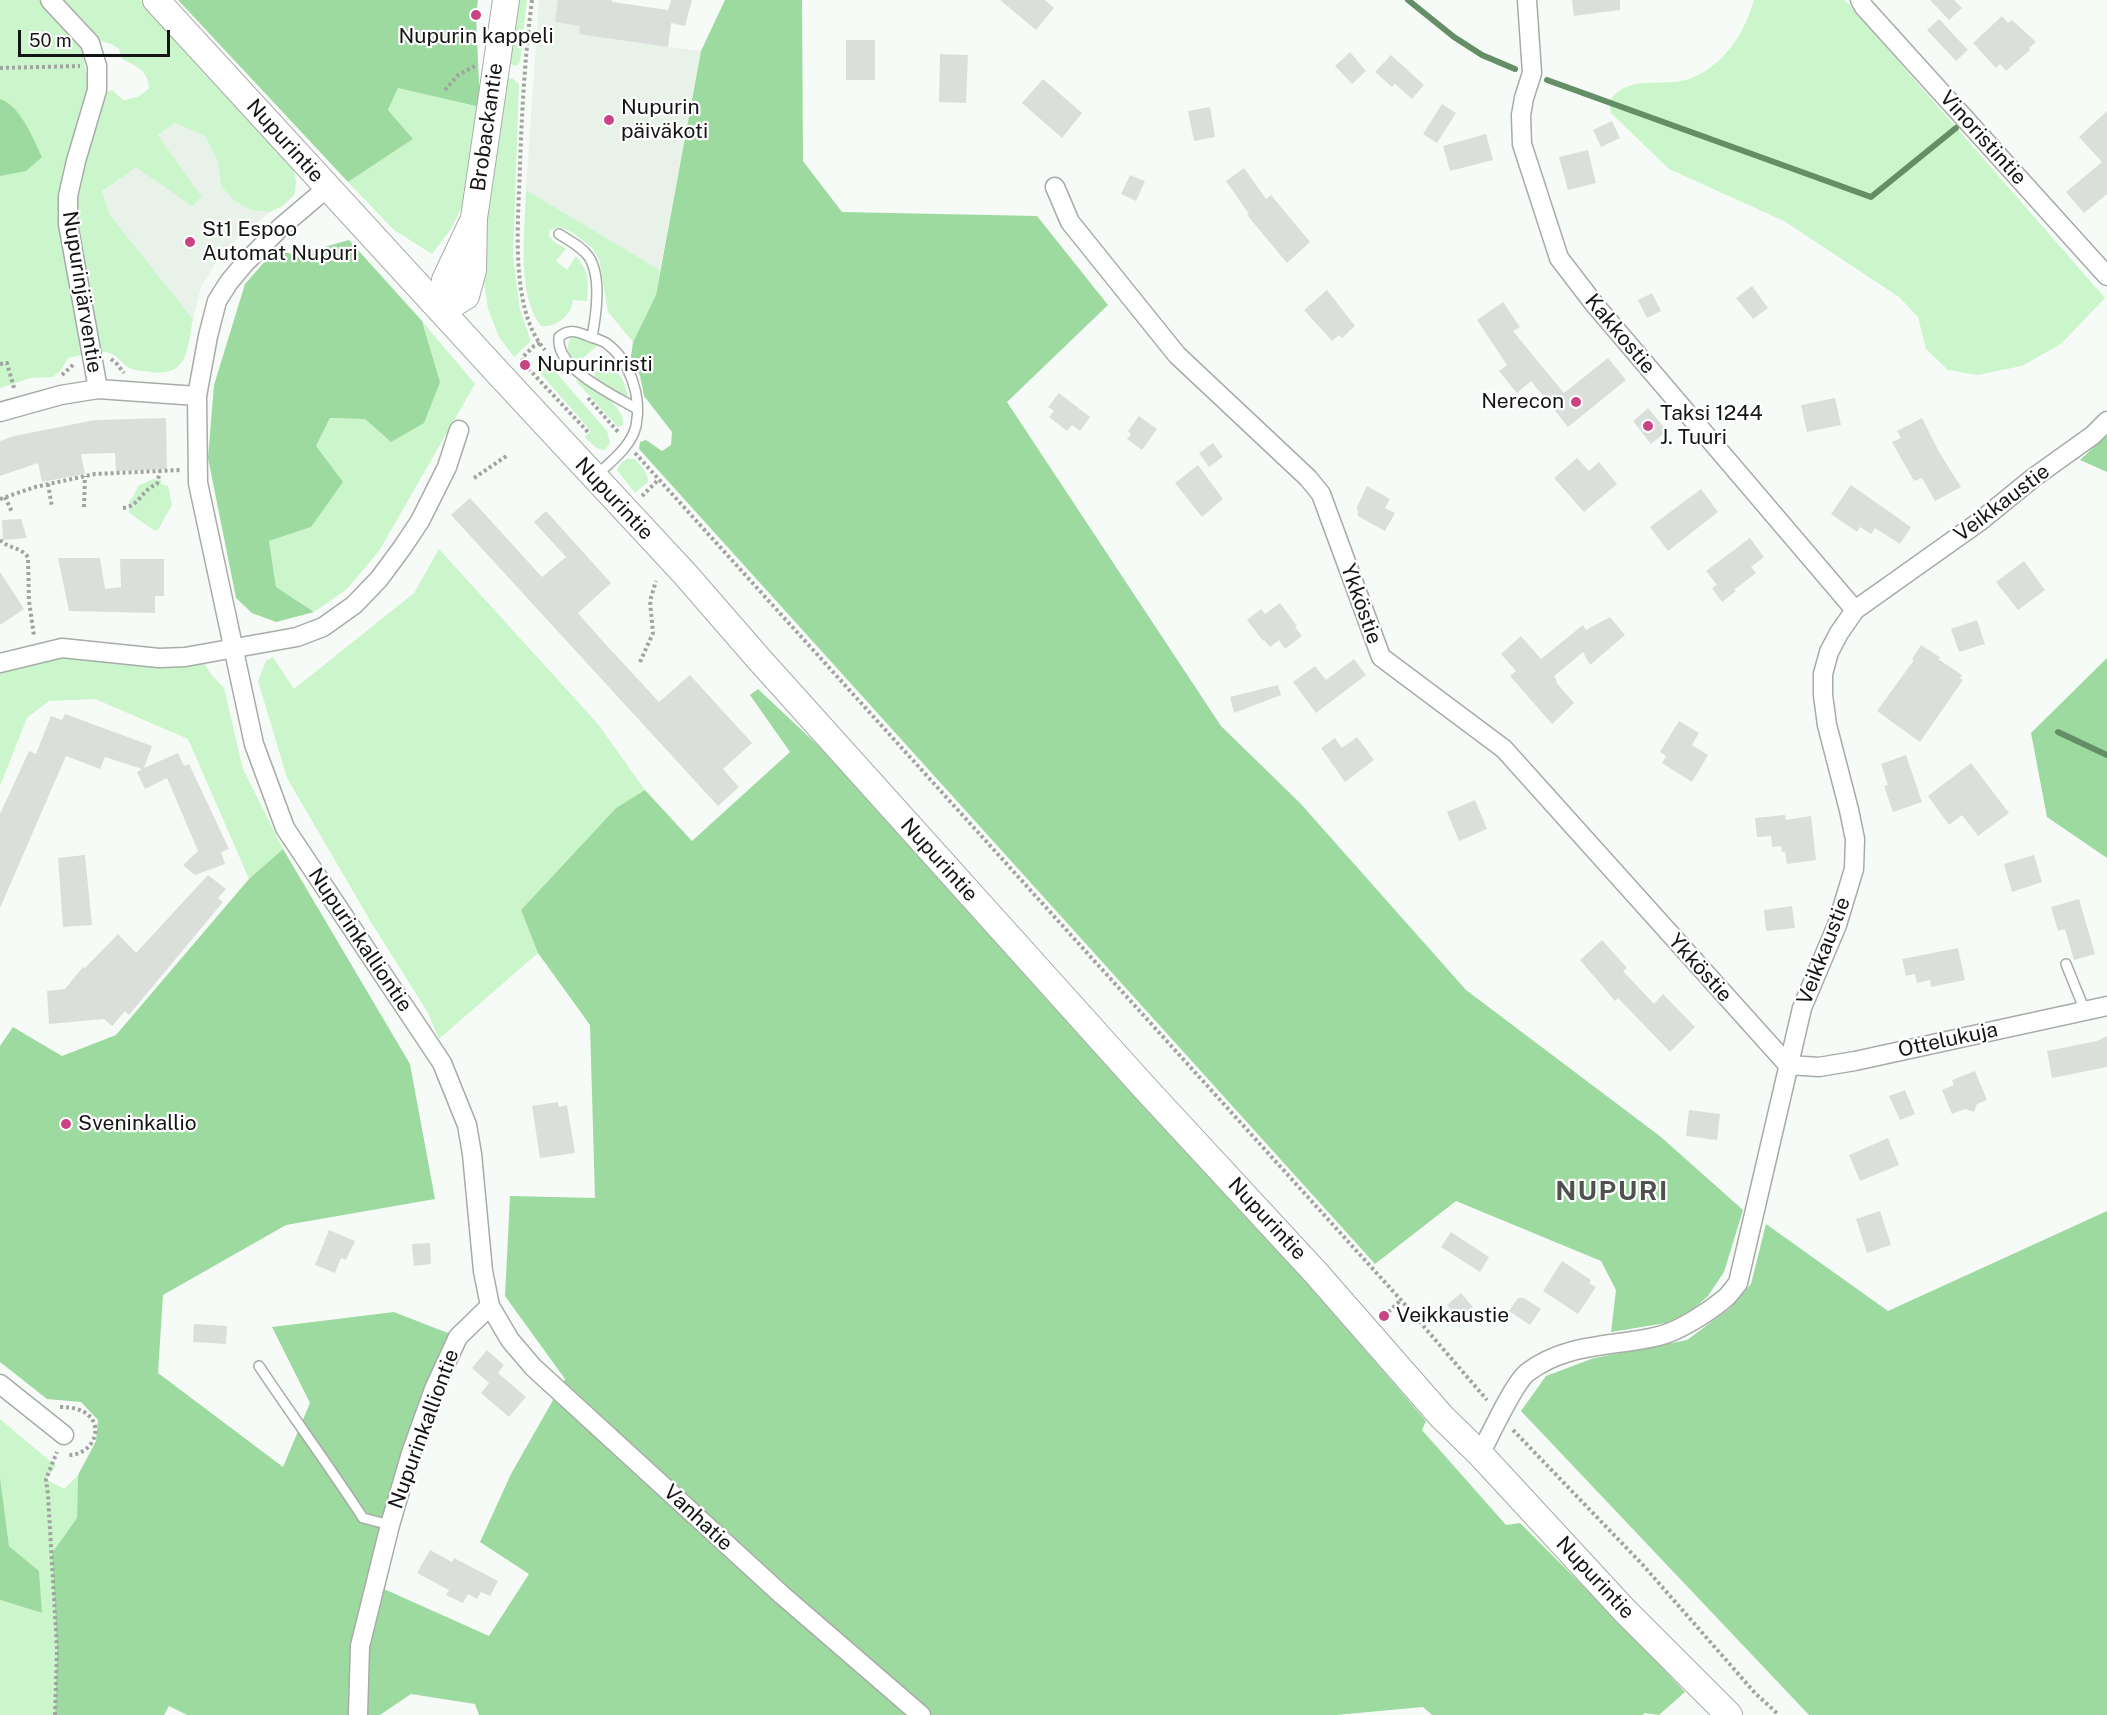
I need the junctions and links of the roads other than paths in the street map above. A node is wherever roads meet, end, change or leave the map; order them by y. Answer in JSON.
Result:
{"nodes":[{"id":1,"x":50,"y":0,"type":"edge"},
{"id":2,"x":156,"y":0,"type":"edge"},
{"id":3,"x":506,"y":0,"type":"edge"},
{"id":4,"x":1527,"y":0,"type":"edge"},
{"id":5,"x":1860,"y":0,"type":"edge"},
{"id":6,"x":1054,"y":187,"type":"dead end"},
{"id":7,"x":327,"y":188,"type":"junction"},
{"id":8,"x":559,"y":234,"type":"dead end"},
{"id":9,"x":2107,"y":276,"type":"edge"},
{"id":10,"x":442,"y":311,"type":"junction"},
{"id":11,"x":592,"y":338,"type":"junction"},
{"id":12,"x":98,"y":389,"type":"junction"},
{"id":13,"x":197,"y":396,"type":"junction"},
{"id":14,"x":636,"y":409,"type":"junction"},
{"id":15,"x":0,"y":412,"type":"edge"},
{"id":16,"x":2107,"y":421,"type":"edge"},
{"id":17,"x":459,"y":430,"type":"dead end"},
{"id":18,"x":595,"y":478,"type":"junction"},
{"id":19,"x":1855,"y":610,"type":"junction"},
{"id":20,"x":234,"y":647,"type":"junction"},
{"id":21,"x":0,"y":663,"type":"edge"},
{"id":22,"x":2066,"y":964,"type":"dead end"},
{"id":23,"x":2107,"y":1006,"type":"edge"},
{"id":24,"x":2085,"y":1011,"type":"junction"},
{"id":25,"x":1788,"y":1065,"type":"junction"},
{"id":26,"x":490,"y":1306,"type":"junction"},
{"id":27,"x":259,"y":1366,"type":"dead end"},
{"id":28,"x":0,"y":1384,"type":"edge"},
{"id":29,"x":64,"y":1435,"type":"road end"},
{"id":30,"x":1480,"y":1454,"type":"junction"},
{"id":31,"x":390,"y":1525,"type":"junction"},
{"id":32,"x":358,"y":1715,"type":"edge"},
{"id":33,"x":921,"y":1715,"type":"edge"},
{"id":34,"x":1729,"y":1715,"type":"edge"}],
"edges":[{"from":1,"to":12,"type":"street","name":"Nupurinjärventie"},
{"from":2,"to":7,"type":"main road","name":"Nupurintie"},
{"from":3,"to":10,"type":"main road","name":"Brobackantie"},
{"from":4,"to":19,"type":"street","name":"Kakkostie"},
{"from":5,"to":9,"type":"street","name":"Vinoristintie"},
{"from":6,"to":25,"type":"street","name":"Ykköstie"},
{"from":7,"to":10,"type":"main road","name":"Nupurintie"},
{"from":7,"to":13,"type":"street","name":"Nupurinkalliontie"},
{"from":8,"to":11,"type":"lane"},
{"from":10,"to":18,"type":"main road","name":"Nupurintie"},
{"from":11,"to":14,"type":"lane"},
{"from":11,"to":14,"type":"lane"},
{"from":12,"to":13,"type":"street"},
{"from":12,"to":15,"type":"street"},
{"from":13,"to":20,"type":"street","name":"Nupurinkalliontie"},
{"from":14,"to":18,"type":"lane"},
{"from":16,"to":19,"type":"street","name":"Veikkaustie"},
{"from":17,"to":20,"type":"street"},
{"from":18,"to":30,"type":"main road","name":"Nupurintie"},
{"from":19,"to":25,"type":"street","name":"Veikkaustie"},
{"from":20,"to":21,"type":"street"},
{"from":20,"to":26,"type":"street","name":"Nupurinkalliontie"},
{"from":22,"to":24,"type":"lane"},
{"from":23,"to":24,"type":"street","name":"Ottelukuja"},
{"from":24,"to":25,"type":"street","name":"Ottelukuja"},
{"from":25,"to":30,"type":"street","name":"Veikkaustie"},
{"from":26,"to":31,"type":"street","name":"Nupurinkalliontie"},
{"from":26,"to":33,"type":"street","name":"Vanhatie"},
{"from":27,"to":31,"type":"lane"},
{"from":28,"to":29,"type":"street"},
{"from":30,"to":34,"type":"main road","name":"Nupurintie"},
{"from":31,"to":32,"type":"street","name":"Nupurinkalliontie"}]}
